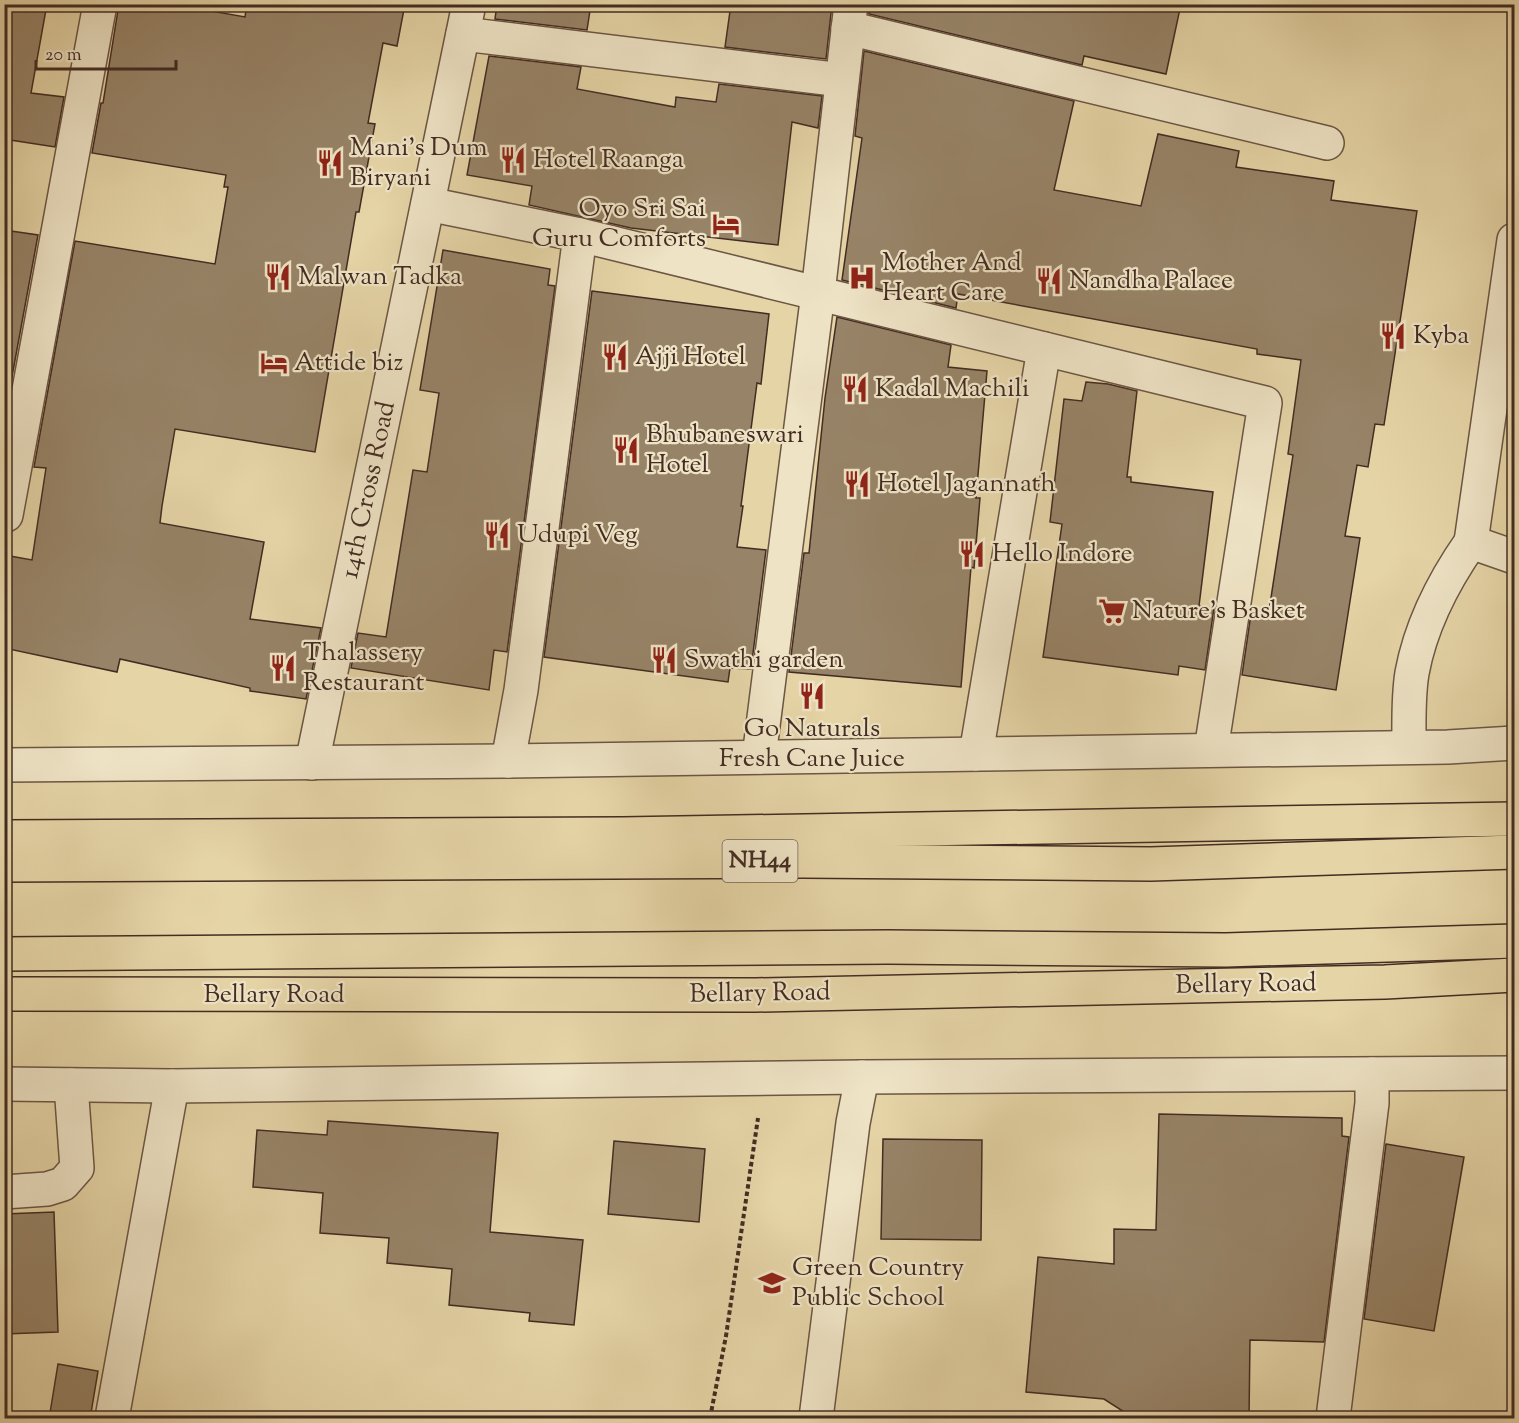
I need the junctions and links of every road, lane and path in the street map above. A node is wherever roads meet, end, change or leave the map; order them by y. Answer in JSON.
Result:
{"nodes":[{"id":1,"x":100,"y":4,"type":"edge"},
{"id":2,"x":850,"y":16,"type":"edge"},
{"id":3,"x":466,"y":19,"type":"edge"},
{"id":4,"x":842,"y":80,"type":"junction"},
{"id":5,"x":1327,"y":143,"type":"dead end"},
{"id":6,"x":428,"y":204,"type":"junction"},
{"id":7,"x":580,"y":235,"type":"junction"},
{"id":8,"x":1515,"y":240,"type":"edge"},
{"id":9,"x":1511,"y":287,"type":"edge"},
{"id":10,"x":818,"y":293,"type":"junction"},
{"id":11,"x":1044,"y":348,"type":"junction"},
{"id":12,"x":1504,"y":385,"type":"edge"},
{"id":13,"x":6,"y":515,"type":"edge"},
{"id":14,"x":1471,"y":542,"type":"junction"},
{"id":15,"x":1515,"y":557,"type":"edge"},
{"id":16,"x":1515,"y":743,"type":"edge"},
{"id":17,"x":1409,"y":747,"type":"junction"},
{"id":18,"x":1211,"y":750,"type":"junction"},
{"id":19,"x":976,"y":754,"type":"junction"},
{"id":20,"x":759,"y":757,"type":"junction"},
{"id":21,"x":508,"y":761,"type":"junction"},
{"id":22,"x":312,"y":763,"type":"junction"},
{"id":23,"x":4,"y":765,"type":"edge"},
{"id":24,"x":1515,"y":819,"type":"edge"},
{"id":25,"x":4,"y":837,"type":"edge"},
{"id":26,"x":1515,"y":852,"type":"edge"},
{"id":27,"x":4,"y":865,"type":"edge"},
{"id":28,"x":1515,"y":941,"type":"edge"},
{"id":29,"x":4,"y":954,"type":"edge"},
{"id":30,"x":1515,"y":975,"type":"edge"},
{"id":31,"x":4,"y":994,"type":"edge"},
{"id":32,"x":1515,"y":1073,"type":"edge"},
{"id":33,"x":1372,"y":1074,"type":"junction"},
{"id":34,"x":862,"y":1077,"type":"junction"},
{"id":35,"x":764,"y":1078,"type":"junction"},
{"id":36,"x":4,"y":1084,"type":"edge"},
{"id":37,"x":70,"y":1085,"type":"junction"},
{"id":38,"x":172,"y":1086,"type":"junction"},
{"id":39,"x":4,"y":1192,"type":"edge"},
{"id":40,"x":112,"y":1419,"type":"edge"},
{"id":41,"x":710,"y":1419,"type":"edge"},
{"id":42,"x":816,"y":1419,"type":"edge"},
{"id":43,"x":1334,"y":1419,"type":"edge"}],
"edges":[{"from":1,"to":13,"type":"street"},
{"from":2,"to":4,"type":"street"},
{"from":2,"to":5,"type":"street"},
{"from":3,"to":4,"type":"street"},
{"from":3,"to":6,"type":"street","name":"14th Cross Road"},
{"from":4,"to":10,"type":"street"},
{"from":6,"to":7,"type":"street"},
{"from":6,"to":22,"type":"street","name":"14th Cross Road"},
{"from":7,"to":10,"type":"street"},
{"from":7,"to":21,"type":"street"},
{"from":8,"to":9,"type":"street"},
{"from":9,"to":12,"type":"street"},
{"from":10,"to":11,"type":"street"},
{"from":10,"to":20,"type":"street"},
{"from":11,"to":18,"type":"street"},
{"from":11,"to":19,"type":"street"},
{"from":12,"to":14,"type":"street"},
{"from":14,"to":15,"type":"street"},
{"from":14,"to":17,"type":"street"},
{"from":16,"to":17,"type":"street"},
{"from":17,"to":18,"type":"street"},
{"from":18,"to":19,"type":"street"},
{"from":19,"to":20,"type":"street"},
{"from":20,"to":21,"type":"street"},
{"from":21,"to":22,"type":"street"},
{"from":22,"to":23,"type":"street"},
{"from":24,"to":25,"type":"highway"},
{"from":26,"to":27,"type":"highway","number":"NH44"},
{"from":28,"to":29,"type":"highway","name":"Bellary Road"},
{"from":30,"to":31,"type":"highway","name":"Bellary Road"},
{"from":32,"to":33,"type":"street"},
{"from":33,"to":34,"type":"street"},
{"from":33,"to":43,"type":"street"},
{"from":34,"to":35,"type":"street"},
{"from":34,"to":42,"type":"street"},
{"from":35,"to":38,"type":"street"},
{"from":35,"to":41,"type":"path"},
{"from":36,"to":37,"type":"street"},
{"from":37,"to":38,"type":"street"},
{"from":37,"to":39,"type":"street"},
{"from":38,"to":40,"type":"street"}]}
